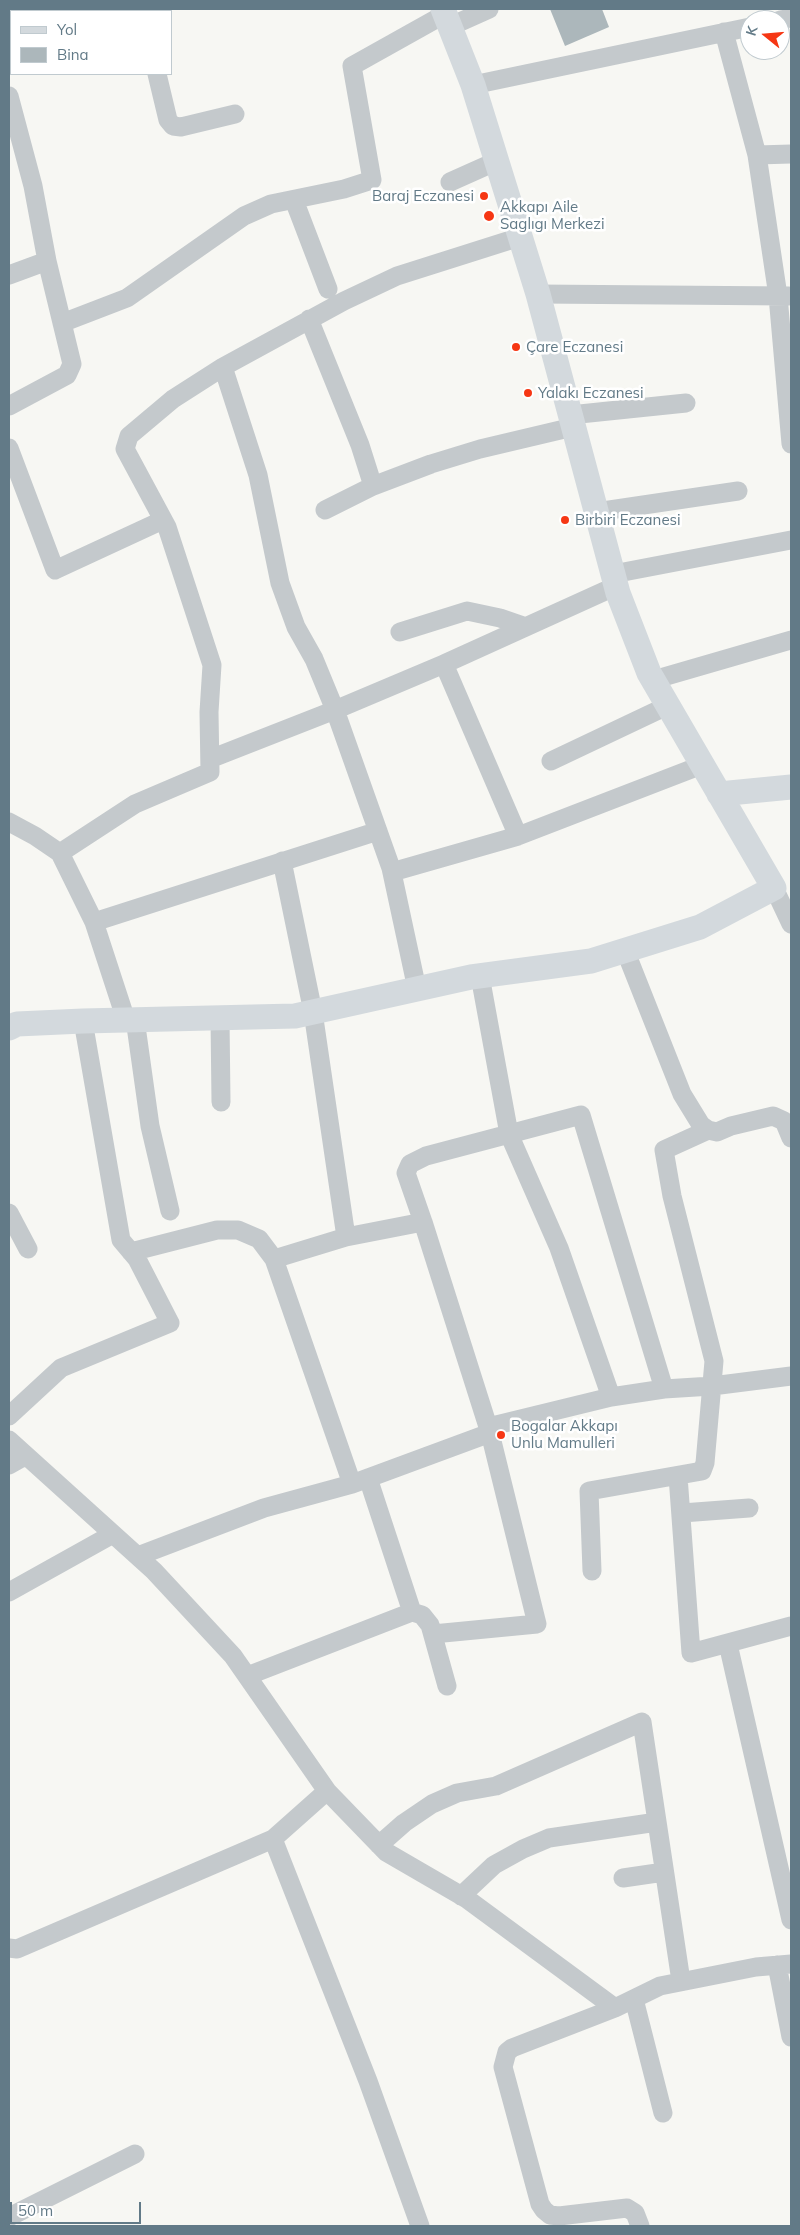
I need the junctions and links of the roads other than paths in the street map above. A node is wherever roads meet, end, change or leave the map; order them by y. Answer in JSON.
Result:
{"nodes":[{"id":1,"x":489,"y":9,"type":"edge"},
{"id":2,"x":446,"y":16,"type":"edge"},
{"id":3,"x":740,"y":29,"type":"edge"},
{"id":4,"x":724,"y":32,"type":"junction"},
{"id":5,"x":157,"y":75,"type":"edge"},
{"id":6,"x":474,"y":85,"type":"junction"},
{"id":7,"x":9,"y":101,"type":"edge"},
{"id":8,"x":235,"y":114,"type":"dead end"},
{"id":9,"x":791,"y":154,"type":"edge"},
{"id":10,"x":757,"y":155,"type":"junction"},
{"id":11,"x":497,"y":161,"type":"junction"},
{"id":12,"x":450,"y":182,"type":"dead end"},
{"id":13,"x":294,"y":200,"type":"junction"},
{"id":14,"x":520,"y":237,"type":"junction"},
{"id":15,"x":47,"y":261,"type":"junction"},
{"id":16,"x":9,"y":274,"type":"edge"},
{"id":17,"x":328,"y":289,"type":"dead end"},
{"id":18,"x":538,"y":294,"type":"junction"},
{"id":19,"x":785,"y":296,"type":"edge"},
{"id":20,"x":308,"y":319,"type":"junction"},
{"id":21,"x":62,"y":324,"type":"junction"},
{"id":22,"x":223,"y":367,"type":"junction"},
{"id":23,"x":686,"y":403,"type":"dead end"},
{"id":24,"x":9,"y":406,"type":"edge"},
{"id":25,"x":572,"y":421,"type":"junction"},
{"id":26,"x":791,"y":444,"type":"edge"},
{"id":27,"x":9,"y":448,"type":"edge"},
{"id":28,"x":373,"y":486,"type":"junction"},
{"id":29,"x":738,"y":491,"type":"dead end"},
{"id":30,"x":325,"y":510,"type":"dead end"},
{"id":31,"x":596,"y":512,"type":"junction"},
{"id":32,"x":163,"y":520,"type":"junction"},
{"id":33,"x":791,"y":540,"type":"edge"},
{"id":34,"x":614,"y":580,"type":"junction"},
{"id":35,"x":526,"y":627,"type":"junction"},
{"id":36,"x":400,"y":632,"type":"dead end"},
{"id":37,"x":791,"y":640,"type":"edge"},
{"id":38,"x":444,"y":664,"type":"junction"},
{"id":39,"x":653,"y":680,"type":"junction"},
{"id":40,"x":668,"y":706,"type":"junction"},
{"id":41,"x":335,"y":710,"type":"junction"},
{"id":42,"x":210,"y":759,"type":"junction"},
{"id":43,"x":551,"y":761,"type":"dead end"},
{"id":44,"x":702,"y":765,"type":"junction"},
{"id":45,"x":791,"y":787,"type":"edge"},
{"id":46,"x":719,"y":794,"type":"junction"},
{"id":47,"x":9,"y":822,"type":"edge"},
{"id":48,"x":378,"y":831,"type":"junction"},
{"id":49,"x":518,"y":836,"type":"junction"},
{"id":50,"x":60,"y":853,"type":"junction"},
{"id":51,"x":282,"y":861,"type":"junction"},
{"id":52,"x":392,"y":872,"type":"junction"},
{"id":53,"x":774,"y":888,"type":"junction"},
{"id":54,"x":94,"y":922,"type":"junction"},
{"id":55,"x":791,"y":924,"type":"edge"},
{"id":56,"x":625,"y":950,"type":"junction"},
{"id":57,"x":480,"y":976,"type":"junction"},
{"id":58,"x":417,"y":989,"type":"junction"},
{"id":59,"x":313,"y":1012,"type":"junction"},
{"id":60,"x":220,"y":1018,"type":"junction"},
{"id":61,"x":130,"y":1020,"type":"junction"},
{"id":62,"x":83,"y":1021,"type":"junction"},
{"id":63,"x":9,"y":1028,"type":"edge"},
{"id":64,"x":221,"y":1102,"type":"dead end"},
{"id":65,"x":708,"y":1130,"type":"junction"},
{"id":66,"x":509,"y":1134,"type":"junction"},
{"id":67,"x":791,"y":1138,"type":"edge"},
{"id":68,"x":170,"y":1211,"type":"dead end"},
{"id":69,"x":9,"y":1213,"type":"edge"},
{"id":70,"x":423,"y":1222,"type":"junction"},
{"id":71,"x":346,"y":1237,"type":"junction"},
{"id":72,"x":28,"y":1248,"type":"dead end"},
{"id":73,"x":131,"y":1252,"type":"junction"},
{"id":74,"x":274,"y":1259,"type":"junction"},
{"id":75,"x":791,"y":1376,"type":"edge"},
{"id":76,"x":712,"y":1386,"type":"junction"},
{"id":77,"x":664,"y":1389,"type":"junction"},
{"id":78,"x":612,"y":1397,"type":"junction"},
{"id":79,"x":9,"y":1416,"type":"edge"},
{"id":80,"x":490,"y":1430,"type":"junction"},
{"id":81,"x":9,"y":1440,"type":"edge"},
{"id":82,"x":25,"y":1456,"type":"junction"},
{"id":83,"x":9,"y":1465,"type":"edge"},
{"id":84,"x":678,"y":1476,"type":"junction"},
{"id":85,"x":360,"y":1481,"type":"junction"},
{"id":86,"x":749,"y":1508,"type":"dead end"},
{"id":87,"x":682,"y":1513,"type":"junction"},
{"id":88,"x":113,"y":1534,"type":"junction"},
{"id":89,"x":138,"y":1556,"type":"junction"},
{"id":90,"x":592,"y":1571,"type":"dead end"},
{"id":91,"x":9,"y":1592,"type":"edge"},
{"id":92,"x":412,"y":1612,"type":"junction"},
{"id":93,"x":791,"y":1626,"type":"edge"},
{"id":94,"x":433,"y":1634,"type":"junction"},
{"id":95,"x":728,"y":1644,"type":"junction"},
{"id":96,"x":247,"y":1676,"type":"junction"},
{"id":97,"x":447,"y":1686,"type":"dead end"},
{"id":98,"x":327,"y":1791,"type":"junction"},
{"id":99,"x":657,"y":1822,"type":"junction"},
{"id":100,"x":273,"y":1839,"type":"junction"},
{"id":101,"x":379,"y":1845,"type":"junction"},
{"id":102,"x":664,"y":1872,"type":"junction"},
{"id":103,"x":623,"y":1878,"type":"dead end"},
{"id":104,"x":461,"y":1896,"type":"junction"},
{"id":105,"x":791,"y":1920,"type":"edge"},
{"id":106,"x":9,"y":1948,"type":"edge"},
{"id":107,"x":784,"y":1964,"type":"edge"},
{"id":108,"x":681,"y":1982,"type":"junction"},
{"id":109,"x":634,"y":1999,"type":"junction"},
{"id":110,"x":614,"y":2008,"type":"junction"},
{"id":111,"x":791,"y":2037,"type":"edge"},
{"id":112,"x":663,"y":2113,"type":"dead end"},
{"id":113,"x":135,"y":2154,"type":"dead end"},
{"id":114,"x":9,"y":2217,"type":"edge"},
{"id":115,"x":420,"y":2226,"type":"edge"},
{"id":116,"x":640,"y":2226,"type":"edge"}],
"edges":[{"from":1,"to":2,"type":"street"},
{"from":2,"to":6,"type":"main road"},
{"from":2,"to":13,"type":"street"},
{"from":3,"to":4,"type":"street"},
{"from":4,"to":6,"type":"street"},
{"from":4,"to":10,"type":"street"},
{"from":5,"to":8,"type":"street"},
{"from":6,"to":11,"type":"main road"},
{"from":7,"to":15,"type":"street"},
{"from":9,"to":10,"type":"street"},
{"from":10,"to":19,"type":"street"},
{"from":11,"to":12,"type":"street"},
{"from":11,"to":14,"type":"main road"},
{"from":13,"to":17,"type":"street"},
{"from":13,"to":21,"type":"street"},
{"from":14,"to":18,"type":"main road"},
{"from":14,"to":20,"type":"street"},
{"from":15,"to":16,"type":"street"},
{"from":15,"to":21,"type":"street"},
{"from":18,"to":19,"type":"street"},
{"from":18,"to":25,"type":"main road"},
{"from":19,"to":26,"type":"street"},
{"from":20,"to":22,"type":"street"},
{"from":20,"to":28,"type":"street"},
{"from":21,"to":24,"type":"street"},
{"from":22,"to":32,"type":"street"},
{"from":22,"to":41,"type":"street"},
{"from":23,"to":25,"type":"street"},
{"from":25,"to":28,"type":"street"},
{"from":25,"to":31,"type":"main road"},
{"from":27,"to":32,"type":"street"},
{"from":28,"to":30,"type":"street"},
{"from":29,"to":31,"type":"street"},
{"from":31,"to":34,"type":"main road"},
{"from":32,"to":42,"type":"street"},
{"from":33,"to":34,"type":"street"},
{"from":34,"to":35,"type":"street"},
{"from":34,"to":39,"type":"main road"},
{"from":35,"to":36,"type":"street"},
{"from":35,"to":38,"type":"street"},
{"from":37,"to":39,"type":"street"},
{"from":38,"to":41,"type":"street"},
{"from":38,"to":49,"type":"street"},
{"from":39,"to":40,"type":"main road"},
{"from":40,"to":43,"type":"street"},
{"from":40,"to":44,"type":"main road"},
{"from":41,"to":42,"type":"street"},
{"from":41,"to":48,"type":"street"},
{"from":42,"to":50,"type":"street"},
{"from":44,"to":46,"type":"main road"},
{"from":44,"to":49,"type":"street"},
{"from":45,"to":46,"type":"main road"},
{"from":46,"to":53,"type":"main road"},
{"from":47,"to":50,"type":"street"},
{"from":48,"to":51,"type":"street"},
{"from":48,"to":52,"type":"street"},
{"from":49,"to":52,"type":"street"},
{"from":50,"to":54,"type":"street"},
{"from":51,"to":54,"type":"street"},
{"from":51,"to":59,"type":"street"},
{"from":52,"to":58,"type":"street"},
{"from":53,"to":55,"type":"street"},
{"from":53,"to":56,"type":"main road"},
{"from":54,"to":61,"type":"street"},
{"from":56,"to":57,"type":"main road"},
{"from":56,"to":65,"type":"street"},
{"from":57,"to":58,"type":"main road"},
{"from":57,"to":66,"type":"street"},
{"from":58,"to":59,"type":"main road"},
{"from":59,"to":60,"type":"main road"},
{"from":59,"to":71,"type":"street"},
{"from":60,"to":61,"type":"main road"},
{"from":60,"to":64,"type":"street"},
{"from":61,"to":62,"type":"main road"},
{"from":61,"to":68,"type":"street"},
{"from":62,"to":63,"type":"main road"},
{"from":62,"to":73,"type":"street"},
{"from":65,"to":67,"type":"street"},
{"from":65,"to":76,"type":"street"},
{"from":66,"to":70,"type":"street"},
{"from":66,"to":77,"type":"street"},
{"from":66,"to":78,"type":"street"},
{"from":69,"to":72,"type":"street"},
{"from":70,"to":71,"type":"street"},
{"from":70,"to":80,"type":"street"},
{"from":71,"to":74,"type":"street"},
{"from":73,"to":74,"type":"street"},
{"from":73,"to":79,"type":"street"},
{"from":74,"to":85,"type":"street"},
{"from":75,"to":76,"type":"street"},
{"from":76,"to":77,"type":"street"},
{"from":76,"to":84,"type":"street"},
{"from":77,"to":78,"type":"street"},
{"from":78,"to":80,"type":"street"},
{"from":80,"to":85,"type":"street"},
{"from":80,"to":94,"type":"street"},
{"from":81,"to":82,"type":"street"},
{"from":82,"to":83,"type":"street"},
{"from":82,"to":88,"type":"street"},
{"from":84,"to":87,"type":"street"},
{"from":84,"to":90,"type":"street"},
{"from":85,"to":89,"type":"street"},
{"from":85,"to":92,"type":"street"},
{"from":86,"to":87,"type":"street"},
{"from":87,"to":95,"type":"street"},
{"from":88,"to":89,"type":"street"},
{"from":88,"to":91,"type":"street"},
{"from":89,"to":96,"type":"street"},
{"from":92,"to":94,"type":"street"},
{"from":92,"to":96,"type":"street"},
{"from":93,"to":95,"type":"street"},
{"from":94,"to":97,"type":"street"},
{"from":95,"to":105,"type":"street"},
{"from":96,"to":98,"type":"street"},
{"from":98,"to":100,"type":"street"},
{"from":98,"to":101,"type":"street"},
{"from":99,"to":101,"type":"street"},
{"from":99,"to":102,"type":"street"},
{"from":99,"to":104,"type":"street"},
{"from":100,"to":106,"type":"street"},
{"from":100,"to":115,"type":"street"},
{"from":101,"to":104,"type":"street"},
{"from":102,"to":103,"type":"street"},
{"from":102,"to":108,"type":"street"},
{"from":104,"to":110,"type":"street"},
{"from":107,"to":108,"type":"street"},
{"from":107,"to":111,"type":"street"},
{"from":108,"to":109,"type":"street"},
{"from":109,"to":110,"type":"street"},
{"from":109,"to":112,"type":"street"},
{"from":110,"to":116,"type":"street"},
{"from":113,"to":114,"type":"street"}]}
